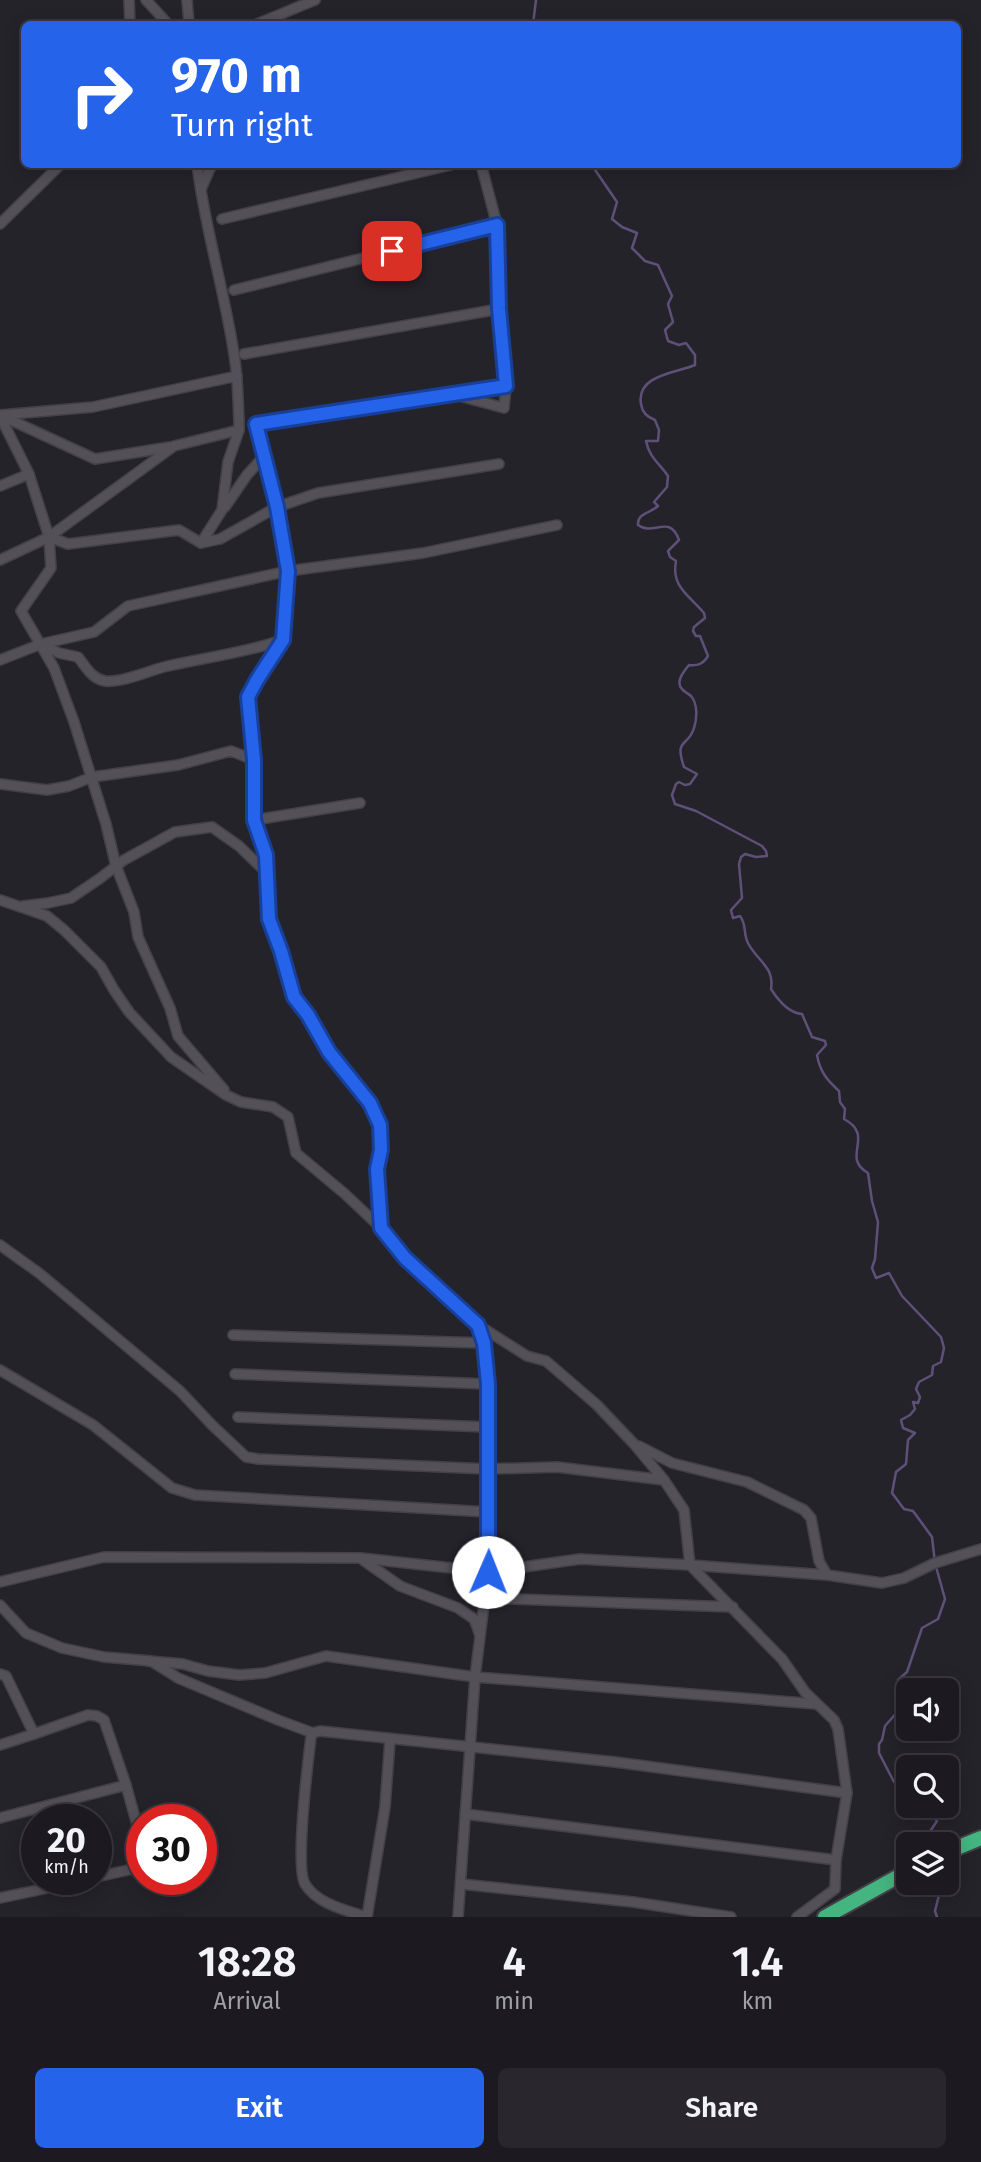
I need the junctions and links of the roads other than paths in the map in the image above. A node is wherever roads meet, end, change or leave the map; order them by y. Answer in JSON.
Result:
{"nodes":[{"id":1,"x":129,"y":0,"type":"edge"},
{"id":2,"x":146,"y":0,"type":"edge"},
{"id":3,"x":187,"y":0,"type":"edge"},
{"id":4,"x":315,"y":0,"type":"edge"},
{"id":5,"x":130,"y":21,"type":"edge"},
{"id":6,"x":165,"y":21,"type":"edge"},
{"id":7,"x":190,"y":21,"type":"edge"},
{"id":8,"x":264,"y":21,"type":"edge"},
{"id":9,"x":57,"y":168,"type":"edge"},
{"id":10,"x":198,"y":168,"type":"edge"},
{"id":11,"x":210,"y":168,"type":"edge"},
{"id":12,"x":438,"y":168,"type":"edge"},
{"id":13,"x":482,"y":168,"type":"edge"},
{"id":14,"x":201,"y":190,"type":"junction"},
{"id":15,"x":222,"y":219,"type":"dead end"},
{"id":16,"x":0,"y":224,"type":"edge"},
{"id":17,"x":497,"y":225,"type":"junction"},
{"id":18,"x":234,"y":290,"type":"dead end"},
{"id":19,"x":499,"y":309,"type":"junction"},
{"id":20,"x":244,"y":354,"type":"dead end"},
{"id":21,"x":237,"y":376,"type":"junction"},
{"id":22,"x":506,"y":386,"type":"junction"},
{"id":23,"x":453,"y":394,"type":"junction"},
{"id":24,"x":0,"y":415,"type":"edge"},
{"id":25,"x":239,"y":430,"type":"junction"},
{"id":26,"x":174,"y":446,"type":"junction"},
{"id":27,"x":264,"y":456,"type":"junction"},
{"id":28,"x":499,"y":464,"type":"dead end"},
{"id":29,"x":29,"y":474,"type":"junction"},
{"id":30,"x":0,"y":486,"type":"edge"},
{"id":31,"x":277,"y":507,"type":"junction"},
{"id":32,"x":222,"y":510,"type":"junction"},
{"id":33,"x":557,"y":525,"type":"dead end"},
{"id":34,"x":49,"y":537,"type":"junction"},
{"id":35,"x":201,"y":542,"type":"junction"},
{"id":36,"x":0,"y":560,"type":"edge"},
{"id":37,"x":288,"y":571,"type":"junction"},
{"id":38,"x":283,"y":640,"type":"junction"},
{"id":39,"x":41,"y":644,"type":"junction"},
{"id":40,"x":0,"y":660,"type":"edge"},
{"id":41,"x":254,"y":760,"type":"junction"},
{"id":42,"x":92,"y":777,"type":"junction"},
{"id":43,"x":0,"y":784,"type":"edge"},
{"id":44,"x":360,"y":803,"type":"dead end"},
{"id":45,"x":254,"y":820,"type":"junction"},
{"id":46,"x":116,"y":866,"type":"junction"},
{"id":47,"x":268,"y":874,"type":"junction"},
{"id":48,"x":0,"y":900,"type":"edge"},
{"id":49,"x":21,"y":906,"type":"junction"},
{"id":50,"x":241,"y":1102,"type":"junction"},
{"id":51,"x":381,"y":1228,"type":"junction"},
{"id":52,"x":0,"y":1245,"type":"edge"},
{"id":53,"x":478,"y":1325,"type":"junction"},
{"id":54,"x":233,"y":1335,"type":"dead end"},
{"id":55,"x":484,"y":1343,"type":"junction"},
{"id":56,"x":0,"y":1370,"type":"edge"},
{"id":57,"x":235,"y":1374,"type":"dead end"},
{"id":58,"x":488,"y":1384,"type":"junction"},
{"id":59,"x":238,"y":1417,"type":"dead end"},
{"id":60,"x":487,"y":1427,"type":"junction"},
{"id":61,"x":634,"y":1444,"type":"junction"},
{"id":62,"x":488,"y":1469,"type":"junction"},
{"id":63,"x":664,"y":1480,"type":"junction"},
{"id":64,"x":489,"y":1512,"type":"junction"},
{"id":65,"x":981,"y":1549,"type":"edge"},
{"id":66,"x":360,"y":1558,"type":"junction"},
{"id":67,"x":690,"y":1565,"type":"junction"},
{"id":68,"x":488,"y":1572,"type":"junction"},
{"id":69,"x":827,"y":1575,"type":"junction"},
{"id":70,"x":0,"y":1582,"type":"edge"},
{"id":71,"x":486,"y":1598,"type":"junction"},
{"id":72,"x":0,"y":1605,"type":"edge"},
{"id":73,"x":733,"y":1607,"type":"junction"},
{"id":74,"x":481,"y":1637,"type":"junction"},
{"id":75,"x":148,"y":1661,"type":"junction"},
{"id":76,"x":0,"y":1674,"type":"edge"},
{"id":77,"x":475,"y":1677,"type":"junction"},
{"id":78,"x":817,"y":1704,"type":"junction"},
{"id":79,"x":313,"y":1733,"type":"junction"},
{"id":80,"x":34,"y":1734,"type":"junction"},
{"id":81,"x":390,"y":1740,"type":"junction"},
{"id":82,"x":0,"y":1745,"type":"edge"},
{"id":83,"x":470,"y":1748,"type":"junction"},
{"id":84,"x":126,"y":1785,"type":"junction"},
{"id":85,"x":847,"y":1793,"type":"junction"},
{"id":86,"x":131,"y":1804,"type":"edge"},
{"id":87,"x":466,"y":1814,"type":"junction"},
{"id":88,"x":0,"y":1818,"type":"edge"},
{"id":89,"x":981,"y":1838,"type":"edge"},
{"id":90,"x":959,"y":1847,"type":"edge"},
{"id":91,"x":836,"y":1860,"type":"junction"},
{"id":92,"x":896,"y":1878,"type":"edge"},
{"id":93,"x":461,"y":1884,"type":"junction"},
{"id":94,"x":21,"y":1894,"type":"edge"},
{"id":95,"x":0,"y":1898,"type":"edge"},
{"id":96,"x":366,"y":1917,"type":"edge"},
{"id":97,"x":458,"y":1917,"type":"edge"},
{"id":98,"x":731,"y":1917,"type":"edge"},
{"id":99,"x":797,"y":1917,"type":"edge"},
{"id":100,"x":825,"y":1917,"type":"edge"}],
"edges":[{"from":1,"to":5,"type":"street"},
{"from":2,"to":6,"type":"street"},
{"from":3,"to":7,"type":"street"},
{"from":4,"to":8,"type":"street"},
{"from":9,"to":16,"type":"street"},
{"from":10,"to":14,"type":"street"},
{"from":11,"to":14,"type":"street"},
{"from":12,"to":15,"type":"street"},
{"from":13,"to":17,"type":"street"},
{"from":14,"to":21,"type":"street"},
{"from":17,"to":18,"type":"street"},
{"from":17,"to":19,"type":"street"},
{"from":19,"to":20,"type":"street"},
{"from":19,"to":22,"type":"street"},
{"from":21,"to":24,"type":"street"},
{"from":21,"to":25,"type":"street"},
{"from":22,"to":23,"type":"street"},
{"from":22,"to":23,"type":"street"},
{"from":23,"to":27,"type":"street"},
{"from":24,"to":26,"type":"street"},
{"from":24,"to":29,"type":"street"},
{"from":25,"to":26,"type":"street"},
{"from":25,"to":32,"type":"street"},
{"from":26,"to":34,"type":"street"},
{"from":27,"to":31,"type":"street"},
{"from":27,"to":32,"type":"street"},
{"from":28,"to":31,"type":"street"},
{"from":29,"to":30,"type":"street"},
{"from":29,"to":34,"type":"street"},
{"from":31,"to":35,"type":"street"},
{"from":31,"to":37,"type":"street"},
{"from":32,"to":35,"type":"street"},
{"from":33,"to":37,"type":"street"},
{"from":34,"to":35,"type":"street"},
{"from":34,"to":36,"type":"street"},
{"from":34,"to":39,"type":"street"},
{"from":37,"to":38,"type":"street"},
{"from":37,"to":39,"type":"street"},
{"from":38,"to":39,"type":"street"},
{"from":38,"to":41,"type":"street"},
{"from":39,"to":40,"type":"street"},
{"from":39,"to":42,"type":"street"},
{"from":41,"to":42,"type":"street"},
{"from":41,"to":45,"type":"street"},
{"from":42,"to":43,"type":"street"},
{"from":42,"to":46,"type":"street"},
{"from":44,"to":45,"type":"street"},
{"from":45,"to":47,"type":"street"},
{"from":46,"to":47,"type":"street"},
{"from":46,"to":49,"type":"street"},
{"from":46,"to":50,"type":"street"},
{"from":47,"to":51,"type":"street"},
{"from":48,"to":49,"type":"street"},
{"from":49,"to":50,"type":"street"},
{"from":50,"to":51,"type":"street"},
{"from":51,"to":53,"type":"street"},
{"from":52,"to":62,"type":"street"},
{"from":53,"to":55,"type":"street"},
{"from":53,"to":61,"type":"street"},
{"from":54,"to":55,"type":"street"},
{"from":55,"to":58,"type":"street"},
{"from":56,"to":64,"type":"street"},
{"from":57,"to":58,"type":"street"},
{"from":58,"to":60,"type":"street"},
{"from":59,"to":60,"type":"street"},
{"from":60,"to":62,"type":"street"},
{"from":61,"to":63,"type":"street"},
{"from":61,"to":69,"type":"street"},
{"from":62,"to":63,"type":"street"},
{"from":62,"to":64,"type":"street"},
{"from":63,"to":67,"type":"street"},
{"from":64,"to":68,"type":"street"},
{"from":65,"to":69,"type":"street"},
{"from":66,"to":68,"type":"street"},
{"from":66,"to":70,"type":"street"},
{"from":66,"to":74,"type":"street"},
{"from":67,"to":68,"type":"street"},
{"from":67,"to":69,"type":"street"},
{"from":67,"to":73,"type":"street"},
{"from":68,"to":71,"type":"street"},
{"from":71,"to":73,"type":"street"},
{"from":71,"to":74,"type":"street"},
{"from":72,"to":75,"type":"street"},
{"from":73,"to":78,"type":"street"},
{"from":74,"to":77,"type":"street"},
{"from":75,"to":77,"type":"street"},
{"from":75,"to":79,"type":"street"},
{"from":76,"to":80,"type":"street"},
{"from":77,"to":78,"type":"street"},
{"from":77,"to":83,"type":"street"},
{"from":78,"to":85,"type":"street"},
{"from":79,"to":81,"type":"street"},
{"from":79,"to":96,"type":"street"},
{"from":80,"to":82,"type":"street"},
{"from":80,"to":84,"type":"street"},
{"from":81,"to":83,"type":"street"},
{"from":81,"to":96,"type":"street"},
{"from":83,"to":85,"type":"street"},
{"from":83,"to":87,"type":"street"},
{"from":84,"to":86,"type":"street"},
{"from":84,"to":88,"type":"street"},
{"from":85,"to":91,"type":"street"},
{"from":87,"to":91,"type":"street"},
{"from":87,"to":93,"type":"street"},
{"from":89,"to":90,"type":"highway"},
{"from":91,"to":99,"type":"street"},
{"from":92,"to":100,"type":"highway"},
{"from":93,"to":97,"type":"street"},
{"from":93,"to":98,"type":"street"},
{"from":94,"to":95,"type":"street"}]}
